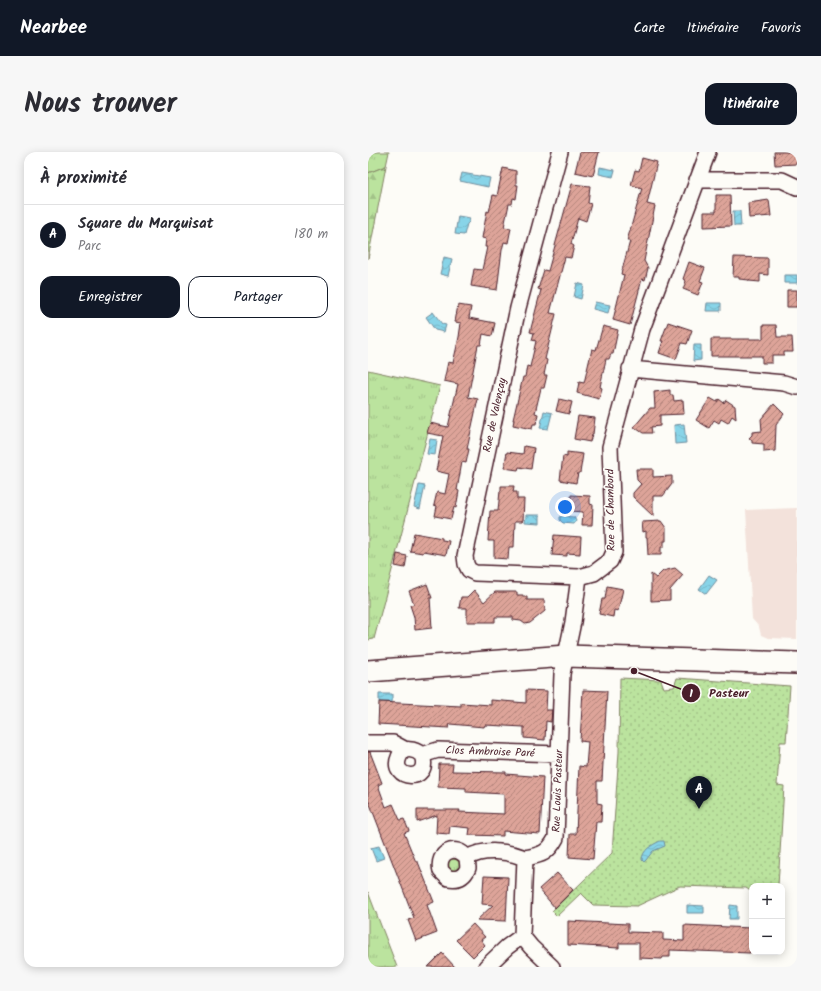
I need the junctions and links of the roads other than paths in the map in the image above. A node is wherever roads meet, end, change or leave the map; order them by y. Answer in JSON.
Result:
{"nodes":[{"id":1,"x":560,"y":152,"type":"edge"},
{"id":2,"x":708,"y":152,"type":"edge"},
{"id":3,"x":697,"y":180,"type":"junction"},
{"id":4,"x":797,"y":187,"type":"edge"},
{"id":5,"x":630,"y":369,"type":"junction"},
{"id":6,"x":797,"y":387,"type":"edge"},
{"id":7,"x":579,"y":577,"type":"junction"},
{"id":8,"x":566,"y":656,"type":"junction"},
{"id":9,"x":797,"y":663,"type":"edge"},
{"id":10,"x":368,"y":671,"type":"edge"},
{"id":11,"x":368,"y":743,"type":"edge"},
{"id":12,"x":406,"y":750,"type":"junction"},
{"id":13,"x":559,"y":754,"type":"junction"},
{"id":14,"x":422,"y":756,"type":"junction"},
{"id":15,"x":467,"y":858,"type":"dead end"},
{"id":16,"x":525,"y":858,"type":"junction"},
{"id":17,"x":522,"y":936,"type":"junction"},
{"id":18,"x":486,"y":967,"type":"edge"},
{"id":19,"x":552,"y":967,"type":"edge"}],
"edges":[{"from":1,"to":7,"type":"street","name":"Rue de Valençay"},
{"from":2,"to":3,"type":"street","name":"Rue de Chambord"},
{"from":3,"to":4,"type":"street"},
{"from":3,"to":5,"type":"street","name":"Rue de Chambord"},
{"from":5,"to":6,"type":"street"},
{"from":5,"to":7,"type":"street","name":"Rue de Chambord"},
{"from":7,"to":8,"type":"street"},
{"from":8,"to":9,"type":"main road"},
{"from":8,"to":10,"type":"main road"},
{"from":8,"to":13,"type":"street","name":"Rue Louis Pasteur"},
{"from":11,"to":12,"type":"street"},
{"from":12,"to":14,"type":"street"},
{"from":12,"to":14,"type":"street"},
{"from":13,"to":14,"type":"street","name":"Clos Ambroise Paré"},
{"from":13,"to":16,"type":"street","name":"Rue Louis Pasteur"},
{"from":15,"to":16,"type":"street"},
{"from":16,"to":17,"type":"street"},
{"from":17,"to":18,"type":"street"},
{"from":17,"to":19,"type":"street"}]}
